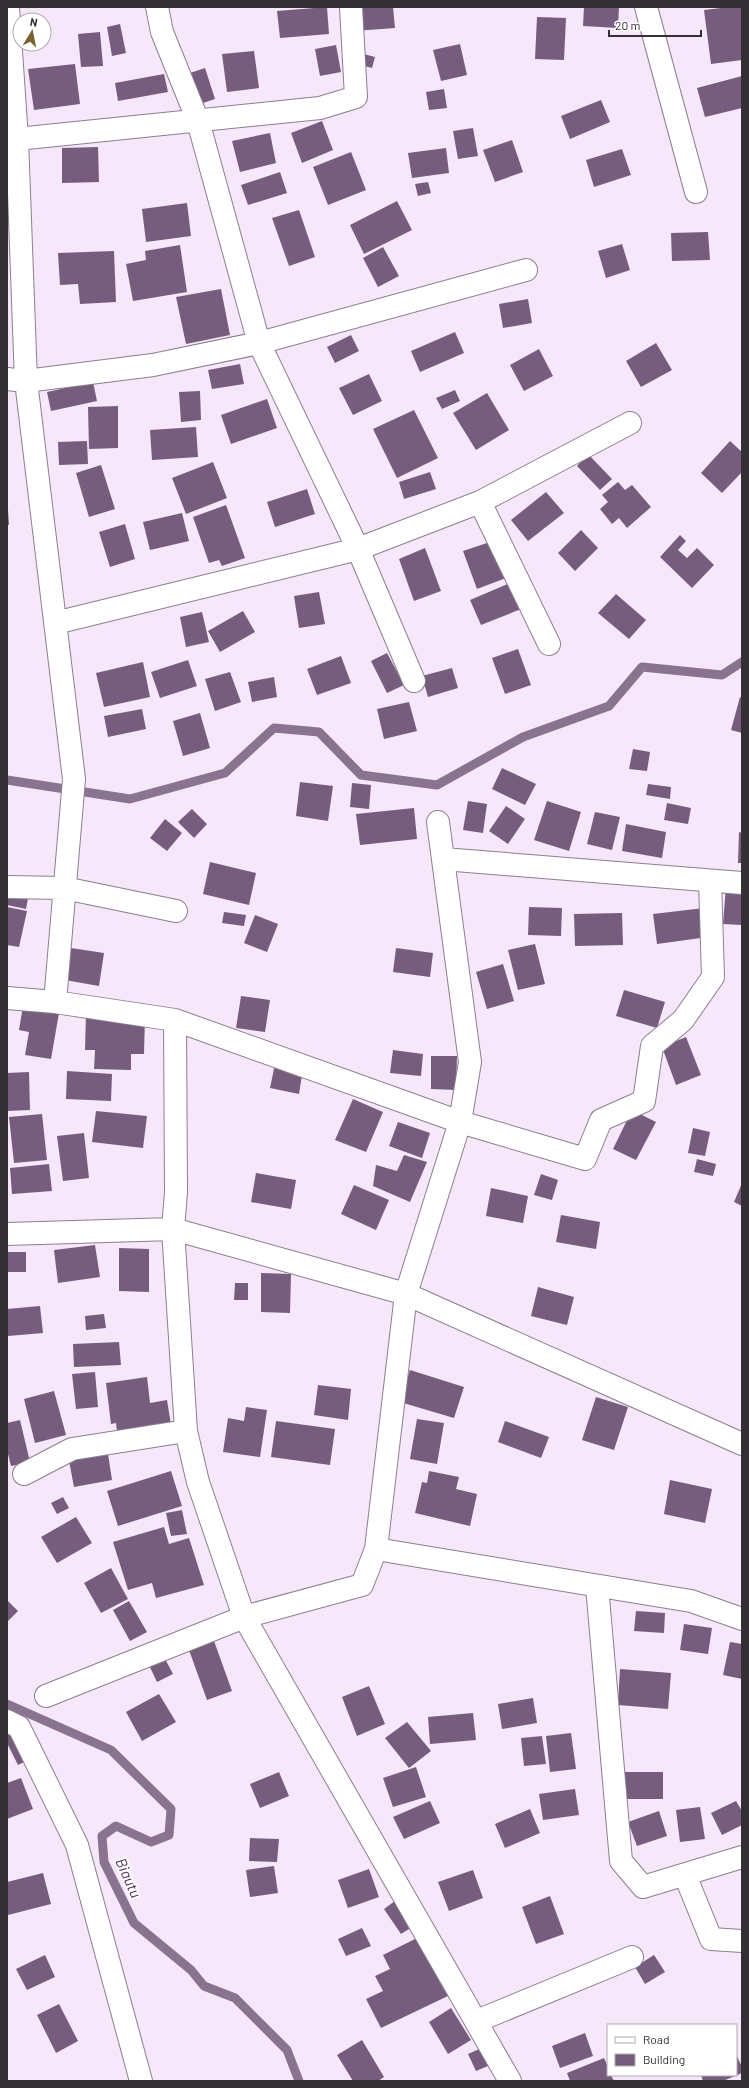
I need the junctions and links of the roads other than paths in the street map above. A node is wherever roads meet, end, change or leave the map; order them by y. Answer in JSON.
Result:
{"nodes":[{"id":1,"x":8,"y":7,"type":"edge"},
{"id":2,"x":157,"y":7,"type":"edge"},
{"id":3,"x":351,"y":7,"type":"edge"},
{"id":4,"x":646,"y":7,"type":"edge"},
{"id":5,"x":198,"y":121,"type":"junction"},
{"id":6,"x":12,"y":137,"type":"edge"},
{"id":7,"x":696,"y":192,"type":"dead end"},
{"id":8,"x":526,"y":270,"type":"dead end"},
{"id":9,"x":259,"y":343,"type":"junction"},
{"id":10,"x":16,"y":380,"type":"edge"},
{"id":11,"x":630,"y":423,"type":"dead end"},
{"id":12,"x":480,"y":502,"type":"junction"},
{"id":13,"x":358,"y":549,"type":"junction"},
{"id":14,"x":55,"y":623,"type":"junction"},
{"id":15,"x":549,"y":644,"type":"dead end"},
{"id":16,"x":414,"y":681,"type":"dead end"},
{"id":17,"x":438,"y":822,"type":"dead end"},
{"id":18,"x":443,"y":859,"type":"junction"},
{"id":19,"x":710,"y":880,"type":"junction"},
{"id":20,"x":742,"y":883,"type":"edge"},
{"id":21,"x":7,"y":887,"type":"edge"},
{"id":22,"x":64,"y":888,"type":"junction"},
{"id":23,"x":176,"y":911,"type":"dead end"},
{"id":24,"x":7,"y":998,"type":"edge"},
{"id":25,"x":55,"y":1002,"type":"junction"},
{"id":26,"x":175,"y":1020,"type":"junction"},
{"id":27,"x":460,"y":1122,"type":"junction"},
{"id":28,"x":173,"y":1228,"type":"junction"},
{"id":29,"x":7,"y":1234,"type":"edge"},
{"id":30,"x":406,"y":1294,"type":"junction"},
{"id":31,"x":186,"y":1431,"type":"junction"},
{"id":32,"x":742,"y":1444,"type":"edge"},
{"id":33,"x":24,"y":1474,"type":"dead end"},
{"id":34,"x":376,"y":1549,"type":"junction"},
{"id":35,"x":598,"y":1586,"type":"junction"},
{"id":36,"x":244,"y":1617,"type":"junction"},
{"id":37,"x":742,"y":1619,"type":"edge"},
{"id":38,"x":46,"y":1696,"type":"dead end"},
{"id":39,"x":11,"y":1726,"type":"edge"},
{"id":40,"x":742,"y":1857,"type":"edge"},
{"id":41,"x":685,"y":1874,"type":"junction"},
{"id":42,"x":742,"y":1941,"type":"edge"},
{"id":43,"x":632,"y":1956,"type":"dead end"},
{"id":44,"x":477,"y":2021,"type":"junction"},
{"id":45,"x":141,"y":2081,"type":"edge"},
{"id":46,"x":510,"y":2081,"type":"edge"}],
"edges":[{"from":1,"to":6,"type":"street"},
{"from":2,"to":5,"type":"street"},
{"from":3,"to":5,"type":"street"},
{"from":4,"to":7,"type":"street"},
{"from":5,"to":6,"type":"street"},
{"from":5,"to":9,"type":"street"},
{"from":6,"to":10,"type":"street"},
{"from":8,"to":9,"type":"street"},
{"from":9,"to":10,"type":"street"},
{"from":9,"to":13,"type":"street"},
{"from":10,"to":14,"type":"street"},
{"from":11,"to":12,"type":"street"},
{"from":12,"to":13,"type":"street"},
{"from":12,"to":15,"type":"street"},
{"from":13,"to":14,"type":"street"},
{"from":13,"to":16,"type":"street"},
{"from":14,"to":22,"type":"street"},
{"from":17,"to":18,"type":"street"},
{"from":18,"to":19,"type":"street"},
{"from":18,"to":27,"type":"street"},
{"from":19,"to":20,"type":"street"},
{"from":19,"to":27,"type":"street"},
{"from":21,"to":22,"type":"street"},
{"from":22,"to":23,"type":"street"},
{"from":22,"to":25,"type":"street"},
{"from":24,"to":25,"type":"street"},
{"from":25,"to":26,"type":"street"},
{"from":26,"to":27,"type":"street"},
{"from":26,"to":28,"type":"street"},
{"from":27,"to":30,"type":"street"},
{"from":28,"to":29,"type":"street"},
{"from":28,"to":30,"type":"street"},
{"from":28,"to":31,"type":"street"},
{"from":30,"to":32,"type":"street"},
{"from":30,"to":34,"type":"street"},
{"from":31,"to":33,"type":"street"},
{"from":31,"to":36,"type":"street"},
{"from":34,"to":35,"type":"street"},
{"from":34,"to":36,"type":"street"},
{"from":35,"to":37,"type":"street"},
{"from":35,"to":41,"type":"street"},
{"from":36,"to":38,"type":"street"},
{"from":36,"to":44,"type":"street"},
{"from":39,"to":45,"type":"street"},
{"from":40,"to":41,"type":"street"},
{"from":41,"to":42,"type":"street"},
{"from":43,"to":44,"type":"street"},
{"from":44,"to":46,"type":"street"}]}
